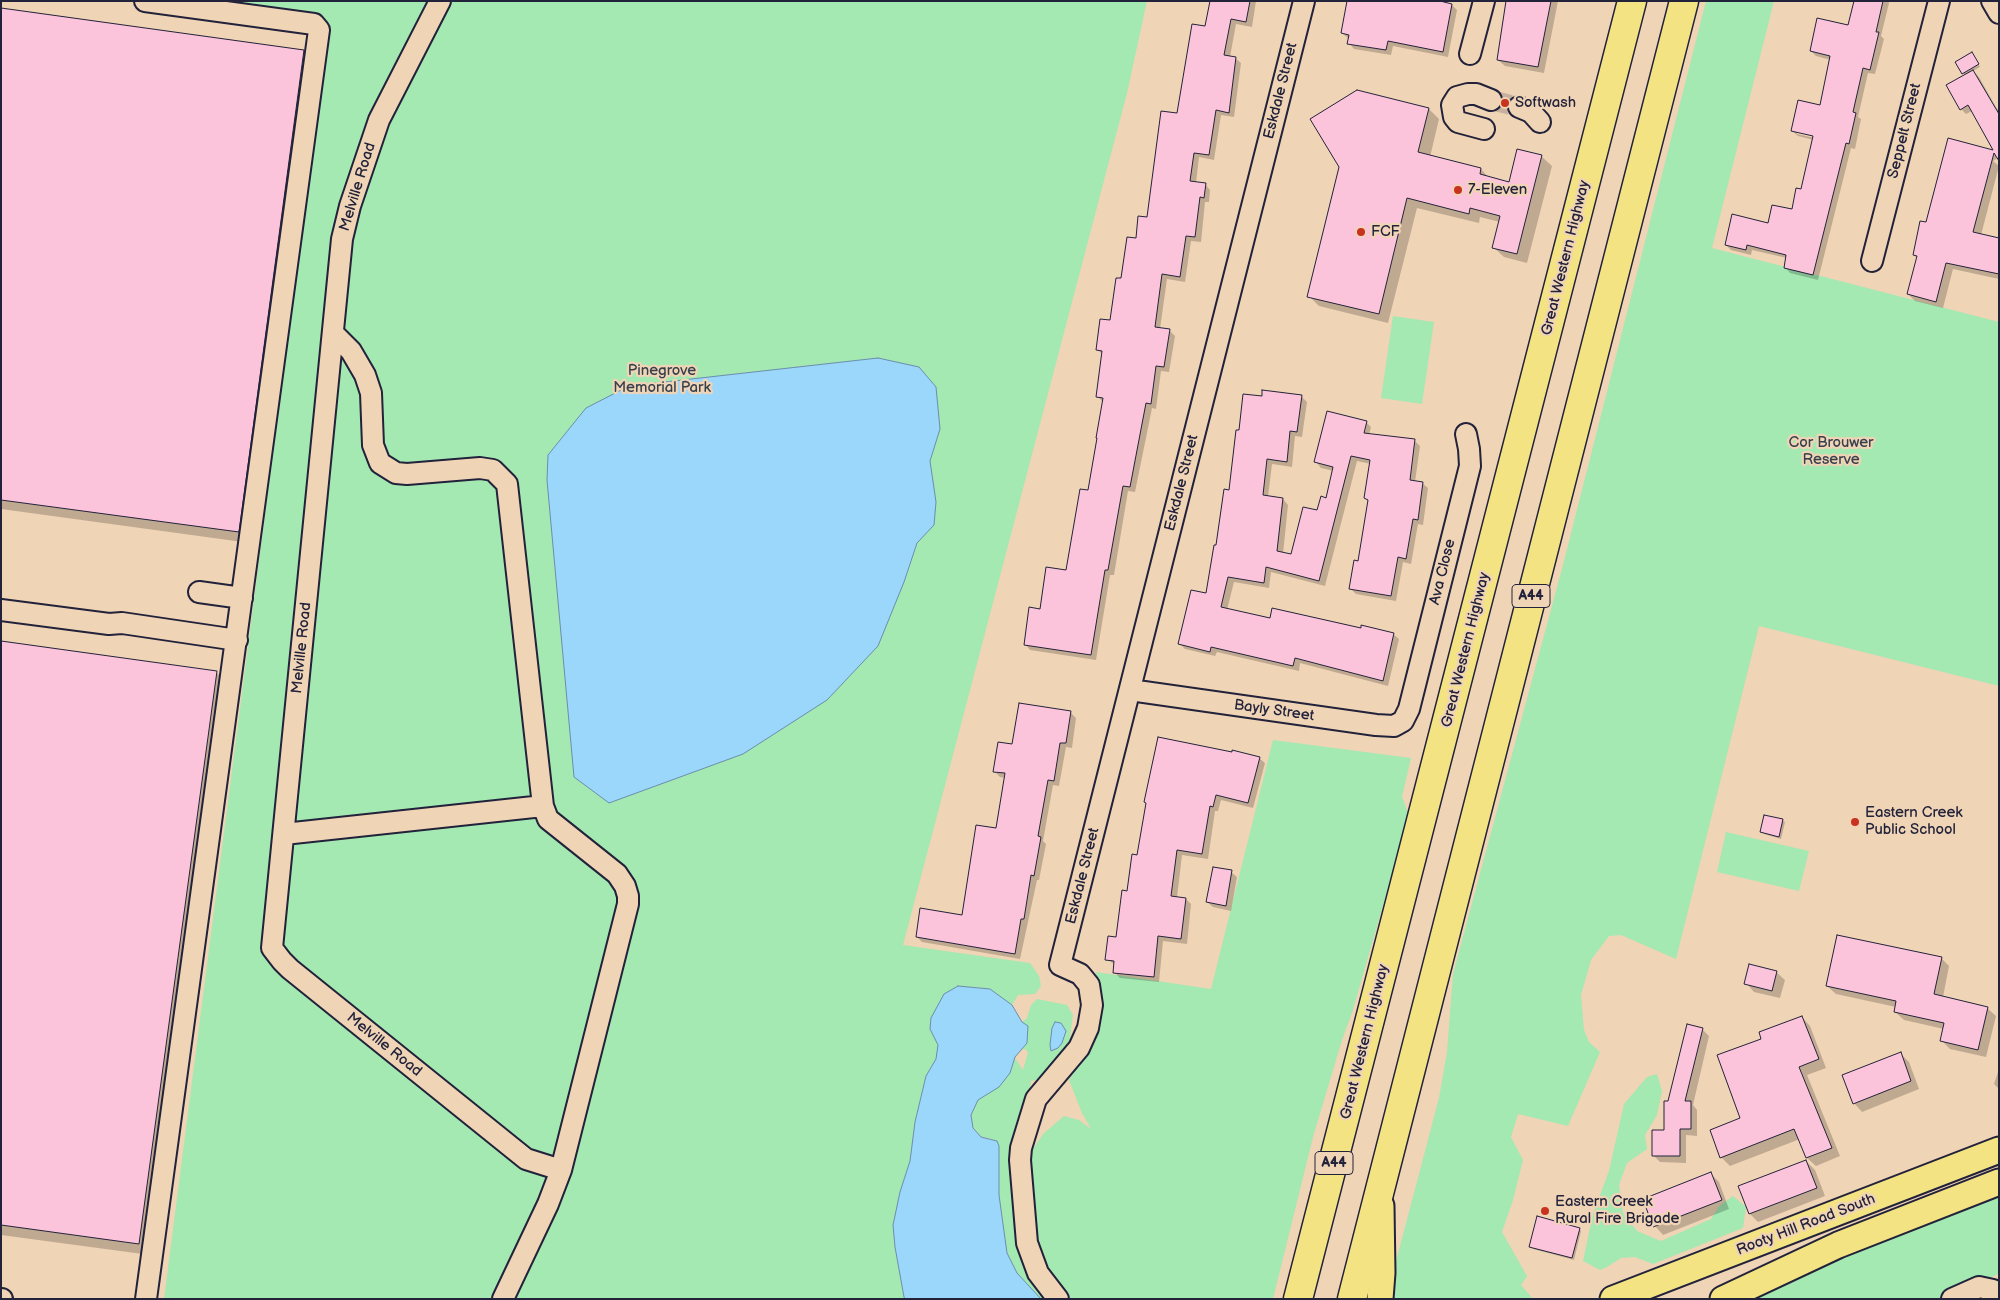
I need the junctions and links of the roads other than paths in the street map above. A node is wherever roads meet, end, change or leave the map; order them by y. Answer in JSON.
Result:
{"nodes":[{"id":1,"x":145,"y":1,"type":"edge"},
{"id":2,"x":440,"y":1,"type":"edge"},
{"id":3,"x":1304,"y":1,"type":"edge"},
{"id":4,"x":1484,"y":1,"type":"edge"},
{"id":5,"x":1632,"y":1,"type":"edge"},
{"id":6,"x":1684,"y":1,"type":"edge"},
{"id":7,"x":1939,"y":1,"type":"edge"},
{"id":8,"x":1992,"y":1,"type":"edge"},
{"id":9,"x":1999,"y":13,"type":"edge"},
{"id":10,"x":1470,"y":54,"type":"dead end"},
{"id":11,"x":1491,"y":100,"type":"tunnel mouth"},
{"id":12,"x":1519,"y":107,"type":"tunnel mouth"},
{"id":13,"x":1540,"y":122,"type":"dead end"},
{"id":14,"x":1484,"y":129,"type":"dead end"},
{"id":15,"x":1872,"y":261,"type":"dead end"},
{"id":16,"x":334,"y":334,"type":"junction"},
{"id":17,"x":1466,"y":434,"type":"dead end"},
{"id":18,"x":199,"y":592,"type":"dead end"},
{"id":19,"x":242,"y":598,"type":"junction"},
{"id":20,"x":1,"y":610,"type":"edge"},
{"id":21,"x":237,"y":640,"type":"junction"},
{"id":22,"x":1130,"y":690,"type":"junction"},
{"id":23,"x":1409,"y":709,"type":"joint"},
{"id":24,"x":544,"y":806,"type":"junction"},
{"id":25,"x":284,"y":834,"type":"junction"},
{"id":26,"x":1999,"y":1150,"type":"edge"},
{"id":27,"x":561,"y":1170,"type":"junction"},
{"id":28,"x":1999,"y":1182,"type":"edge"},
{"id":29,"x":1381,"y":1191,"type":"junction"},
{"id":30,"x":1993,"y":1290,"type":"dead end"},
{"id":31,"x":1299,"y":1294,"type":"edge"},
{"id":32,"x":146,"y":1299,"type":"edge"},
{"id":33,"x":503,"y":1299,"type":"edge"},
{"id":34,"x":1058,"y":1299,"type":"edge"},
{"id":35,"x":1352,"y":1299,"type":"edge"},
{"id":36,"x":1380,"y":1299,"type":"edge"},
{"id":37,"x":1613,"y":1299,"type":"edge"},
{"id":38,"x":1722,"y":1299,"type":"edge"},
{"id":39,"x":1952,"y":1299,"type":"edge"}],
"edges":[{"from":1,"to":19,"type":"street"},
{"from":2,"to":16,"type":"street","name":"Melville Road"},
{"from":3,"to":22,"type":"street","name":"Eskdale Street"},
{"from":4,"to":10,"type":"street"},
{"from":5,"to":31,"type":"highway","name":"Great Western Highway","number":"A44"},
{"from":6,"to":29,"type":"highway","number":"A44"},
{"from":7,"to":15,"type":"street","name":"Seppelt Street"},
{"from":8,"to":9,"type":"street"},
{"from":11,"to":14,"type":"street"},
{"from":12,"to":13,"type":"street"},
{"from":16,"to":24,"type":"street"},
{"from":16,"to":25,"type":"street","name":"Melville Road"},
{"from":17,"to":23,"type":"street","name":"Ava Close"},
{"from":18,"to":19,"type":"street"},
{"from":19,"to":21,"type":"street"},
{"from":20,"to":21,"type":"street"},
{"from":21,"to":32,"type":"street"},
{"from":22,"to":23,"type":"street","name":"Bayly Street"},
{"from":22,"to":34,"type":"street","name":"Eskdale Street"},
{"from":24,"to":25,"type":"street"},
{"from":24,"to":27,"type":"street"},
{"from":25,"to":27,"type":"street","name":"Melville Road"},
{"from":26,"to":37,"type":"main road","name":"Rooty Hill Road South"},
{"from":27,"to":33,"type":"street"},
{"from":28,"to":38,"type":"main road","name":"Rooty Hill Road South"},
{"from":29,"to":35,"type":"highway","number":"A44"},
{"from":29,"to":36,"type":"main road"},
{"from":30,"to":39,"type":"street"}]}
